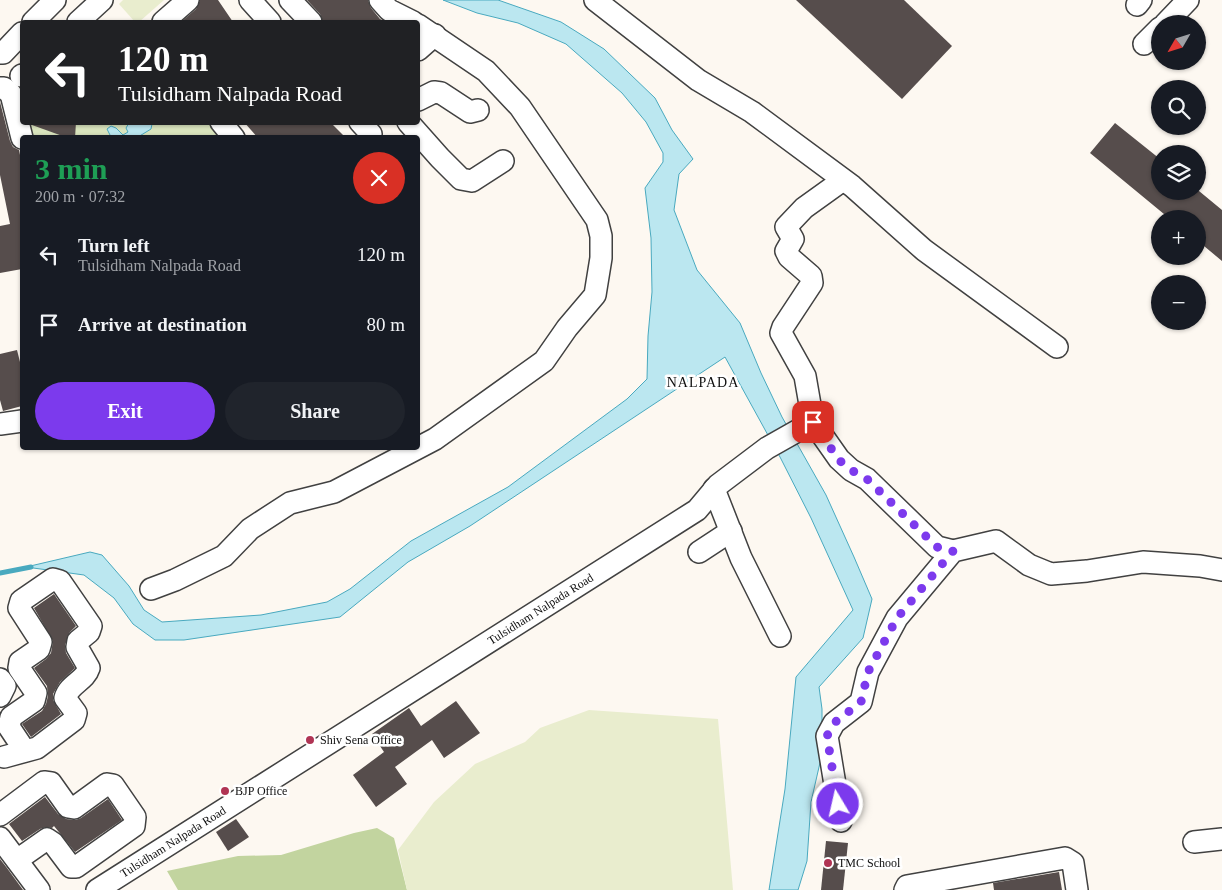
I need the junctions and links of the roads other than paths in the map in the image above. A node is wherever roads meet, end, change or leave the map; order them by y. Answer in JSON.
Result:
{"nodes":[{"id":1,"x":55,"y":0,"type":"edge"},
{"id":2,"x":102,"y":0,"type":"edge"},
{"id":3,"x":188,"y":0,"type":"edge"},
{"id":4,"x":250,"y":0,"type":"edge"},
{"id":5,"x":290,"y":0,"type":"edge"},
{"id":6,"x":380,"y":0,"type":"edge"},
{"id":7,"x":595,"y":0,"type":"edge"},
{"id":8,"x":1188,"y":0,"type":"edge"},
{"id":9,"x":1173,"y":15,"type":"edge"},
{"id":10,"x":35,"y":20,"type":"edge"},
{"id":11,"x":80,"y":20,"type":"edge"},
{"id":12,"x":165,"y":20,"type":"edge"},
{"id":13,"x":250,"y":20,"type":"edge"},
{"id":14,"x":268,"y":20,"type":"edge"},
{"id":15,"x":310,"y":20,"type":"edge"},
{"id":16,"x":409,"y":20,"type":"edge"},
{"id":17,"x":426,"y":30,"type":"edge"},
{"id":18,"x":20,"y":35,"type":"edge"},
{"id":19,"x":1151,"y":37,"type":"edge"},
{"id":20,"x":1144,"y":44,"type":"dead end"},
{"id":21,"x":420,"y":45,"type":"edge"},
{"id":22,"x":0,"y":53,"type":"edge"},
{"id":23,"x":0,"y":88,"type":"edge"},
{"id":24,"x":420,"y":99,"type":"edge"},
{"id":25,"x":478,"y":110,"type":"dead end"},
{"id":26,"x":223,"y":125,"type":"edge"},
{"id":27,"x":363,"y":125,"type":"edge"},
{"id":28,"x":411,"y":125,"type":"edge"},
{"id":29,"x":21,"y":135,"type":"edge"},
{"id":30,"x":231,"y":135,"type":"edge"},
{"id":31,"x":371,"y":135,"type":"edge"},
{"id":32,"x":420,"y":135,"type":"edge"},
{"id":33,"x":420,"y":136,"type":"edge"},
{"id":34,"x":503,"y":161,"type":"dead end"},
{"id":35,"x":843,"y":180,"type":"junction"},
{"id":36,"x":1057,"y":346,"type":"dead end"},
{"id":37,"x":20,"y":422,"type":"edge"},
{"id":38,"x":0,"y":424,"type":"edge"},
{"id":39,"x":805,"y":427,"type":"junction"},
{"id":40,"x":420,"y":447,"type":"edge"},
{"id":41,"x":414,"y":450,"type":"edge"},
{"id":42,"x":714,"y":489,"type":"junction"},
{"id":43,"x":731,"y":531,"type":"junction"},
{"id":44,"x":953,"y":551,"type":"junction"},
{"id":45,"x":699,"y":552,"type":"dead end"},
{"id":46,"x":1222,"y":570,"type":"edge"},
{"id":47,"x":151,"y":588,"type":"dead end"},
{"id":48,"x":780,"y":636,"type":"dead end"},
{"id":49,"x":0,"y":679,"type":"edge"},
{"id":50,"x":0,"y":696,"type":"edge"},
{"id":51,"x":25,"y":751,"type":"junction"},
{"id":52,"x":1,"y":754,"type":"edge"},
{"id":53,"x":0,"y":815,"type":"edge"},
{"id":54,"x":841,"y":821,"type":"dead end"},
{"id":55,"x":0,"y":838,"type":"edge"},
{"id":56,"x":1222,"y":839,"type":"edge"},
{"id":57,"x":1194,"y":842,"type":"dead end"},
{"id":58,"x":17,"y":860,"type":"junction"},
{"id":59,"x":39,"y":890,"type":"edge"},
{"id":60,"x":97,"y":890,"type":"edge"},
{"id":61,"x":905,"y":890,"type":"edge"},
{"id":62,"x":1077,"y":890,"type":"edge"}],
"edges":[{"from":1,"to":10,"type":"street"},
{"from":2,"to":11,"type":"street"},
{"from":3,"to":12,"type":"street"},
{"from":4,"to":13,"type":"street"},
{"from":4,"to":14,"type":"street"},
{"from":5,"to":15,"type":"street"},
{"from":6,"to":16,"type":"street"},
{"from":7,"to":35,"type":"street"},
{"from":8,"to":9,"type":"street"},
{"from":17,"to":21,"type":"street"},
{"from":17,"to":40,"type":"street"},
{"from":18,"to":22,"type":"street"},
{"from":19,"to":20,"type":"street"},
{"from":23,"to":29,"type":"street"},
{"from":24,"to":25,"type":"street"},
{"from":26,"to":30,"type":"street"},
{"from":27,"to":31,"type":"street"},
{"from":28,"to":32,"type":"street"},
{"from":33,"to":34,"type":"street"},
{"from":35,"to":36,"type":"street"},
{"from":35,"to":39,"type":"street"},
{"from":37,"to":38,"type":"street"},
{"from":39,"to":42,"type":"street","name":"Tulsidham Nalpada Road"},
{"from":39,"to":44,"type":"street"},
{"from":41,"to":47,"type":"street"},
{"from":42,"to":43,"type":"street"},
{"from":42,"to":60,"type":"street","name":"Tulsidham Nalpada Road"},
{"from":43,"to":45,"type":"street"},
{"from":43,"to":48,"type":"street"},
{"from":44,"to":46,"type":"street"},
{"from":44,"to":54,"type":"street"},
{"from":49,"to":50,"type":"street"},
{"from":51,"to":51,"type":"street"},
{"from":51,"to":52,"type":"street"},
{"from":53,"to":58,"type":"street"},
{"from":55,"to":58,"type":"street"},
{"from":56,"to":57,"type":"street"},
{"from":58,"to":59,"type":"street"},
{"from":61,"to":62,"type":"street"}]}
